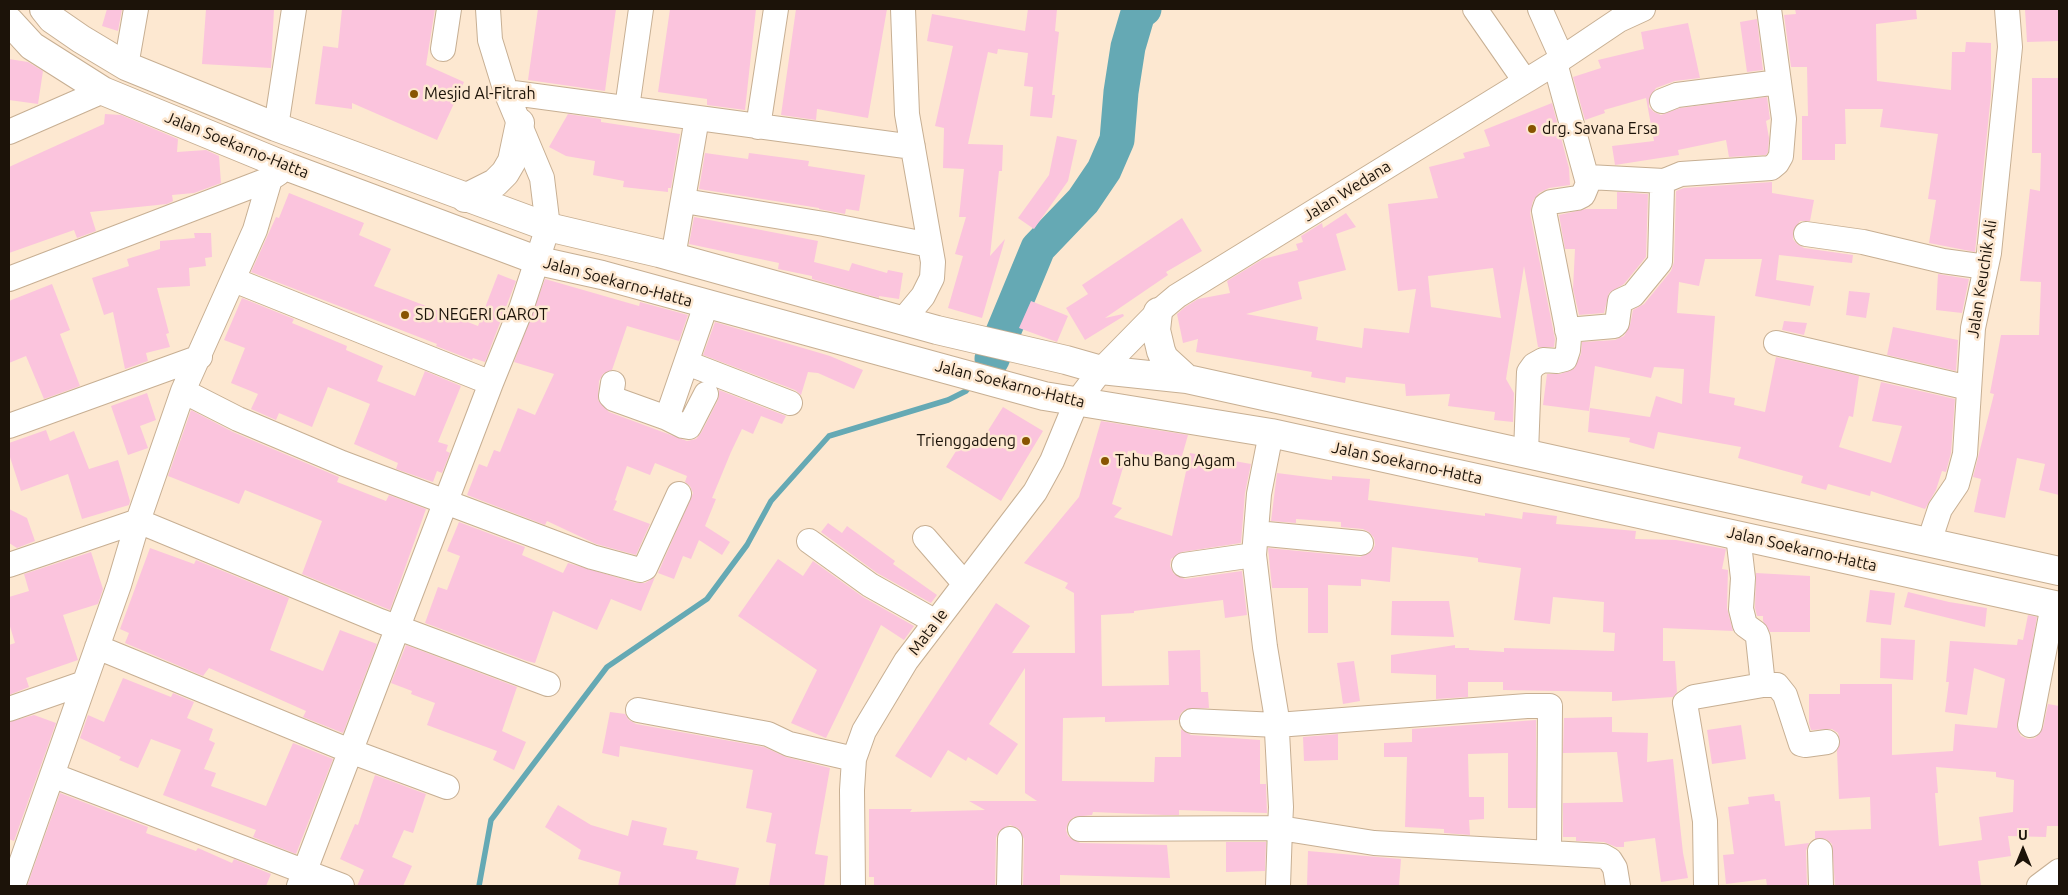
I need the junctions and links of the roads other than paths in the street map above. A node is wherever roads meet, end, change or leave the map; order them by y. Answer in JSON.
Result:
{"nodes":[{"id":1,"x":44,"y":9,"type":"edge"},
{"id":2,"x":136,"y":9,"type":"edge"},
{"id":3,"x":294,"y":9,"type":"edge"},
{"id":4,"x":449,"y":9,"type":"edge"},
{"id":5,"x":488,"y":9,"type":"edge"},
{"id":6,"x":641,"y":9,"type":"edge"},
{"id":7,"x":776,"y":9,"type":"edge"},
{"id":8,"x":902,"y":9,"type":"edge"},
{"id":9,"x":1475,"y":9,"type":"edge"},
{"id":10,"x":1540,"y":9,"type":"edge"},
{"id":11,"x":1643,"y":9,"type":"edge"},
{"id":12,"x":1769,"y":9,"type":"edge"},
{"id":13,"x":2007,"y":9,"type":"edge"},
{"id":14,"x":1618,"y":14,"type":"edge"},
{"id":15,"x":9,"y":21,"type":"edge"},
{"id":16,"x":443,"y":49,"type":"dead end"},
{"id":17,"x":1558,"y":60,"type":"junction"},
{"id":18,"x":126,"y":66,"type":"junction"},
{"id":19,"x":1525,"y":81,"type":"junction"},
{"id":20,"x":1780,"y":82,"type":"junction"},
{"id":21,"x":103,"y":91,"type":"junction"},
{"id":22,"x":506,"y":92,"type":"junction"},
{"id":23,"x":1662,"y":101,"type":"dead end"},
{"id":24,"x":626,"y":108,"type":"junction"},
{"id":25,"x":697,"y":118,"type":"junction"},
{"id":26,"x":520,"y":123,"type":"junction"},
{"id":27,"x":276,"y":127,"type":"junction"},
{"id":28,"x":758,"y":127,"type":"junction"},
{"id":29,"x":9,"y":132,"type":"edge"},
{"id":30,"x":913,"y":147,"type":"junction"},
{"id":31,"x":279,"y":173,"type":"junction"},
{"id":32,"x":1588,"y":177,"type":"junction"},
{"id":33,"x":1664,"y":181,"type":"junction"},
{"id":34,"x":465,"y":198,"type":"junction"},
{"id":35,"x":684,"y":201,"type":"junction"},
{"id":36,"x":548,"y":227,"type":"junction"},
{"id":37,"x":1806,"y":234,"type":"dead end"},
{"id":38,"x":930,"y":245,"type":"junction"},
{"id":39,"x":673,"y":257,"type":"junction"},
{"id":40,"x":539,"y":261,"type":"junction"},
{"id":41,"x":1986,"y":267,"type":"junction"},
{"id":42,"x":9,"y":280,"type":"edge"},
{"id":43,"x":234,"y":280,"type":"junction"},
{"id":44,"x":706,"y":305,"type":"junction"},
{"id":45,"x":1158,"y":312,"type":"junction"},
{"id":46,"x":904,"y":320,"type":"junction"},
{"id":47,"x":1567,"y":330,"type":"junction"},
{"id":48,"x":1776,"y":343,"type":"dead end"},
{"id":49,"x":200,"y":357,"type":"junction"},
{"id":50,"x":687,"y":363,"type":"junction"},
{"id":51,"x":1101,"y":370,"type":"junction"},
{"id":52,"x":1186,"y":379,"type":"junction"},
{"id":53,"x":613,"y":383,"type":"dead end"},
{"id":54,"x":491,"y":384,"type":"junction"},
{"id":55,"x":1969,"y":388,"type":"junction"},
{"id":56,"x":183,"y":391,"type":"junction"},
{"id":57,"x":706,"y":394,"type":"dead end"},
{"id":58,"x":790,"y":403,"type":"dead end"},
{"id":59,"x":1076,"y":403,"type":"junction"},
{"id":60,"x":667,"y":418,"type":"junction"},
{"id":61,"x":9,"y":426,"type":"edge"},
{"id":62,"x":1271,"y":433,"type":"junction"},
{"id":63,"x":1526,"y":453,"type":"junction"},
{"id":64,"x":679,"y":494,"type":"dead end"},
{"id":65,"x":446,"y":502,"type":"junction"},
{"id":66,"x":138,"y":521,"type":"junction"},
{"id":67,"x":1738,"y":535,"type":"junction"},
{"id":68,"x":925,"y":538,"type":"dead end"},
{"id":69,"x":810,"y":542,"type":"dead end"},
{"id":70,"x":1929,"y":542,"type":"junction"},
{"id":71,"x":1362,"y":543,"type":"dead end"},
{"id":72,"x":1255,"y":544,"type":"junction"},
{"id":73,"x":9,"y":565,"type":"edge"},
{"id":74,"x":1184,"y":565,"type":"dead end"},
{"id":75,"x":2059,"y":571,"type":"edge"},
{"id":76,"x":964,"y":583,"type":"junction"},
{"id":77,"x":2056,"y":606,"type":"edge"},
{"id":78,"x":936,"y":622,"type":"junction"},
{"id":79,"x":398,"y":628,"type":"junction"},
{"id":80,"x":97,"y":647,"type":"junction"},
{"id":81,"x":84,"y":683,"type":"junction"},
{"id":82,"x":548,"y":684,"type":"dead end"},
{"id":83,"x":1763,"y":685,"type":"junction"},
{"id":84,"x":9,"y":709,"type":"edge"},
{"id":85,"x":638,"y":710,"type":"dead end"},
{"id":86,"x":1192,"y":722,"type":"dead end"},
{"id":87,"x":1277,"y":725,"type":"junction"},
{"id":88,"x":2030,"y":725,"type":"dead end"},
{"id":89,"x":1827,"y":742,"type":"dead end"},
{"id":90,"x":350,"y":751,"type":"junction"},
{"id":91,"x":854,"y":760,"type":"junction"},
{"id":92,"x":52,"y":775,"type":"junction"},
{"id":93,"x":447,"y":787,"type":"dead end"},
{"id":94,"x":1280,"y":828,"type":"junction"},
{"id":95,"x":1080,"y":829,"type":"dead end"},
{"id":96,"x":1010,"y":839,"type":"dead end"},
{"id":97,"x":17,"y":850,"type":"edge"},
{"id":98,"x":1820,"y":851,"type":"dead end"},
{"id":99,"x":1549,"y":852,"type":"junction"},
{"id":100,"x":2059,"y":871,"type":"edge"},
{"id":101,"x":303,"y":879,"type":"edge"},
{"id":102,"x":13,"y":886,"type":"edge"},
{"id":103,"x":342,"y":886,"type":"edge"},
{"id":104,"x":853,"y":886,"type":"edge"},
{"id":105,"x":1008,"y":886,"type":"edge"},
{"id":106,"x":1278,"y":886,"type":"edge"},
{"id":107,"x":1618,"y":886,"type":"edge"},
{"id":108,"x":1706,"y":886,"type":"edge"},
{"id":109,"x":1821,"y":886,"type":"edge"},
{"id":110,"x":2038,"y":886,"type":"edge"}],
"edges":[{"from":1,"to":18,"type":"highway","name":"Jalan Soekarno-Hatta"},
{"from":2,"to":18,"type":"street"},
{"from":3,"to":27,"type":"street"},
{"from":4,"to":16,"type":"street"},
{"from":5,"to":22,"type":"street"},
{"from":6,"to":24,"type":"street"},
{"from":7,"to":28,"type":"street"},
{"from":8,"to":30,"type":"street"},
{"from":9,"to":19,"type":"street"},
{"from":10,"to":17,"type":"street"},
{"from":11,"to":14,"type":"street","name":"Jalan Wedana"},
{"from":12,"to":20,"type":"street"},
{"from":13,"to":41,"type":"street","name":"Jalan Keuchik Ali"},
{"from":14,"to":17,"type":"street","name":"Jalan Wedana"},
{"from":15,"to":21,"type":"highway","name":"Jalan Soekarno-Hatta"},
{"from":17,"to":19,"type":"street","name":"Jalan Wedana"},
{"from":17,"to":32,"type":"street"},
{"from":18,"to":27,"type":"highway","name":"Jalan Soekarno-Hatta"},
{"from":19,"to":45,"type":"street","name":"Jalan Wedana"},
{"from":20,"to":23,"type":"street"},
{"from":20,"to":33,"type":"street"},
{"from":21,"to":29,"type":"street"},
{"from":21,"to":31,"type":"highway","name":"Jalan Soekarno-Hatta"},
{"from":22,"to":24,"type":"street"},
{"from":22,"to":26,"type":"street"},
{"from":24,"to":25,"type":"street"},
{"from":25,"to":28,"type":"street"},
{"from":25,"to":35,"type":"street"},
{"from":26,"to":34,"type":"highway"},
{"from":26,"to":36,"type":"street"},
{"from":27,"to":34,"type":"highway","name":"Jalan Soekarno-Hatta"},
{"from":28,"to":30,"type":"street"},
{"from":30,"to":38,"type":"street"},
{"from":31,"to":40,"type":"highway","name":"Jalan Soekarno-Hatta"},
{"from":31,"to":42,"type":"street"},
{"from":31,"to":43,"type":"street"},
{"from":32,"to":33,"type":"street"},
{"from":32,"to":47,"type":"street"},
{"from":33,"to":47,"type":"street"},
{"from":34,"to":36,"type":"highway","name":"Jalan Soekarno-Hatta"},
{"from":35,"to":38,"type":"street"},
{"from":35,"to":39,"type":"street"},
{"from":36,"to":39,"type":"highway","name":"Jalan Soekarno-Hatta"},
{"from":36,"to":40,"type":"street"},
{"from":37,"to":41,"type":"street"},
{"from":38,"to":46,"type":"street"},
{"from":39,"to":46,"type":"highway","name":"Jalan Soekarno-Hatta"},
{"from":40,"to":44,"type":"highway","name":"Jalan Soekarno-Hatta"},
{"from":40,"to":54,"type":"street"},
{"from":41,"to":55,"type":"street","name":"Jalan Keuchik Ali"},
{"from":43,"to":49,"type":"street"},
{"from":43,"to":54,"type":"street"},
{"from":44,"to":50,"type":"street"},
{"from":44,"to":59,"type":"highway","name":"Jalan Soekarno-Hatta"},
{"from":45,"to":51,"type":"street","name":"Jalan Wedana"},
{"from":45,"to":52,"type":"highway"},
{"from":46,"to":51,"type":"highway","name":"Jalan Soekarno-Hatta"},
{"from":47,"to":63,"type":"street"},
{"from":48,"to":55,"type":"street"},
{"from":49,"to":56,"type":"street"},
{"from":49,"to":61,"type":"street"},
{"from":50,"to":58,"type":"street"},
{"from":50,"to":60,"type":"street"},
{"from":51,"to":52,"type":"highway","name":"Jalan Soekarno-Hatta"},
{"from":51,"to":59,"type":"street","name":"Jalan Wedana"},
{"from":52,"to":63,"type":"highway","name":"Jalan Soekarno-Hatta"},
{"from":53,"to":60,"type":"street"},
{"from":54,"to":65,"type":"street"},
{"from":55,"to":70,"type":"street","name":"Jalan Keuchik Ali"},
{"from":56,"to":65,"type":"street"},
{"from":56,"to":66,"type":"street"},
{"from":57,"to":60,"type":"street"},
{"from":59,"to":62,"type":"highway","name":"Jalan Soekarno-Hatta"},
{"from":59,"to":76,"type":"street","name":"Mata Ie"},
{"from":62,"to":67,"type":"highway","name":"Jalan Soekarno-Hatta"},
{"from":62,"to":72,"type":"street"},
{"from":63,"to":70,"type":"highway","name":"Jalan Soekarno-Hatta"},
{"from":64,"to":65,"type":"street"},
{"from":65,"to":79,"type":"street"},
{"from":66,"to":73,"type":"street"},
{"from":66,"to":79,"type":"street"},
{"from":66,"to":80,"type":"street"},
{"from":67,"to":77,"type":"highway","name":"Jalan Soekarno-Hatta"},
{"from":67,"to":83,"type":"street"},
{"from":68,"to":76,"type":"street"},
{"from":69,"to":78,"type":"street"},
{"from":70,"to":75,"type":"highway","name":"Jalan Soekarno-Hatta"},
{"from":71,"to":72,"type":"street"},
{"from":72,"to":74,"type":"street"},
{"from":72,"to":87,"type":"street"},
{"from":76,"to":78,"type":"street","name":"Mata Ie"},
{"from":77,"to":88,"type":"street"},
{"from":78,"to":91,"type":"street","name":"Mata Ie"},
{"from":79,"to":82,"type":"street"},
{"from":79,"to":90,"type":"street"},
{"from":80,"to":81,"type":"street"},
{"from":80,"to":90,"type":"street"},
{"from":81,"to":84,"type":"street"},
{"from":81,"to":92,"type":"street"},
{"from":83,"to":89,"type":"street"},
{"from":83,"to":108,"type":"street"},
{"from":85,"to":91,"type":"street"},
{"from":86,"to":87,"type":"street"},
{"from":87,"to":94,"type":"street"},
{"from":87,"to":99,"type":"street"},
{"from":90,"to":93,"type":"street"},
{"from":90,"to":101,"type":"street"},
{"from":91,"to":104,"type":"street","name":"Mata Ie"},
{"from":92,"to":97,"type":"street"},
{"from":92,"to":101,"type":"street"},
{"from":94,"to":95,"type":"street"},
{"from":94,"to":99,"type":"street"},
{"from":94,"to":106,"type":"street"},
{"from":96,"to":105,"type":"street"},
{"from":97,"to":102,"type":"street"},
{"from":98,"to":109,"type":"street"},
{"from":99,"to":107,"type":"street"},
{"from":100,"to":110,"type":"street"},
{"from":101,"to":103,"type":"street"}]}
